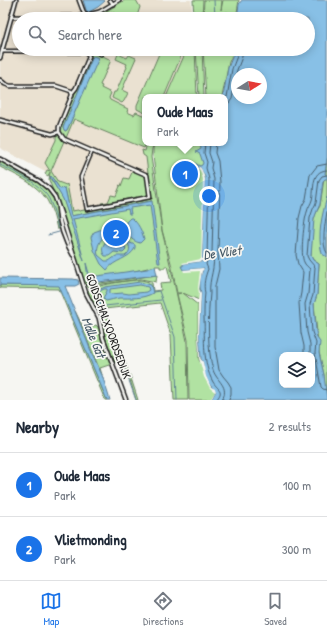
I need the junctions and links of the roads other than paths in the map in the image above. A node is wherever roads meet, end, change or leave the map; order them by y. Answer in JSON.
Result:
{"nodes":[{"id":1,"x":16,"y":0,"type":"edge"},
{"id":2,"x":79,"y":0,"type":"edge"},
{"id":3,"x":110,"y":0,"type":"edge"},
{"id":4,"x":119,"y":0,"type":"edge"},
{"id":5,"x":113,"y":4,"type":"junction"},
{"id":6,"x":12,"y":12,"type":"edge"},
{"id":7,"x":84,"y":12,"type":"edge"},
{"id":8,"x":100,"y":12,"type":"edge"},
{"id":9,"x":12,"y":14,"type":"edge"},
{"id":10,"x":11,"y":17,"type":"joint"},
{"id":11,"x":1,"y":53,"type":"edge"},
{"id":12,"x":12,"y":53,"type":"edge"},
{"id":13,"x":89,"y":56,"type":"edge"},
{"id":14,"x":0,"y":58,"type":"edge"},
{"id":15,"x":1,"y":82,"type":"edge"},
{"id":16,"x":72,"y":93,"type":"junction"},
{"id":17,"x":0,"y":120,"type":"edge"},
{"id":18,"x":59,"y":132,"type":"junction"},
{"id":19,"x":92,"y":151,"type":"junction"},
{"id":20,"x":0,"y":159,"type":"edge"},
{"id":21,"x":58,"y":204,"type":"junction"},
{"id":22,"x":75,"y":258,"type":"junction"},
{"id":23,"x":126,"y":400,"type":"edge"}],
"edges":[{"from":1,"to":6,"type":"street"},
{"from":2,"to":7,"type":"street"},
{"from":3,"to":5,"type":"street"},
{"from":4,"to":5,"type":"street"},
{"from":5,"to":8,"type":"street"},
{"from":9,"to":10,"type":"street"},
{"from":10,"to":11,"type":"street"},
{"from":11,"to":12,"type":"street"},
{"from":11,"to":14,"type":"street"},
{"from":13,"to":16,"type":"street"},
{"from":15,"to":16,"type":"street"},
{"from":16,"to":18,"type":"street"},
{"from":17,"to":18,"type":"street"},
{"from":18,"to":19,"type":"street"},
{"from":19,"to":19,"type":"street"},
{"from":20,"to":21,"type":"street","name":"GOIDSCHALXOORDSEDIJK"},
{"from":21,"to":22,"type":"street","name":"GOIDSCHALXOORDSEDIJK"},
{"from":21,"to":22,"type":"street","name":"GOIDSCHALXOORDSEDIJK"},
{"from":22,"to":23,"type":"street","name":"GOIDSCHALXOORDSEDIJK"}]}
